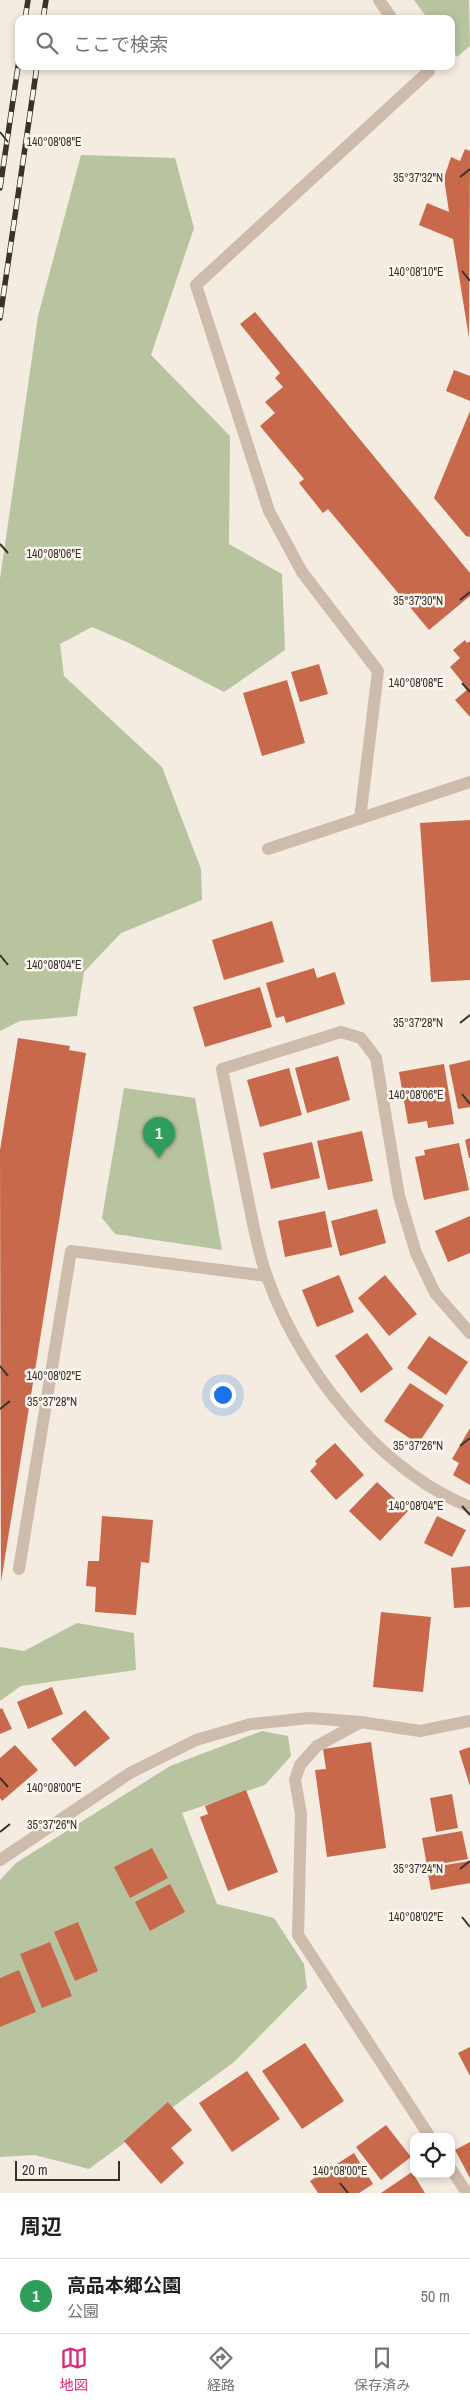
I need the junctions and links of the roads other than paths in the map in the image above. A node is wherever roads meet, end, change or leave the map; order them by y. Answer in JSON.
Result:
{"nodes":[{"id":1,"x":379,"y":0,"type":"edge"},
{"id":2,"x":389,"y":15,"type":"edge"},
{"id":3,"x":428,"y":70,"type":"edge"},
{"id":4,"x":470,"y":782,"type":"edge"},
{"id":5,"x":360,"y":818,"type":"junction"},
{"id":6,"x":268,"y":849,"type":"dead end"},
{"id":7,"x":267,"y":1276,"type":"junction"},
{"id":8,"x":470,"y":1333,"type":"edge"},
{"id":9,"x":470,"y":1507,"type":"edge"},
{"id":10,"x":19,"y":1569,"type":"dead end"},
{"id":11,"x":470,"y":1721,"type":"edge"},
{"id":12,"x":361,"y":1722,"type":"junction"},
{"id":13,"x":0,"y":1860,"type":"edge"},
{"id":14,"x":427,"y":2133,"type":"edge"},
{"id":15,"x":455,"y":2175,"type":"edge"},
{"id":16,"x":467,"y":2193,"type":"edge"}],
"edges":[{"from":1,"to":2,"type":"street"},
{"from":3,"to":5,"type":"street"},
{"from":4,"to":5,"type":"street"},
{"from":5,"to":6,"type":"street"},
{"from":7,"to":8,"type":"street"},
{"from":7,"to":9,"type":"street"},
{"from":7,"to":10,"type":"street"},
{"from":11,"to":12,"type":"street"},
{"from":12,"to":13,"type":"street"},
{"from":12,"to":14,"type":"street"},
{"from":15,"to":16,"type":"street"}]}
